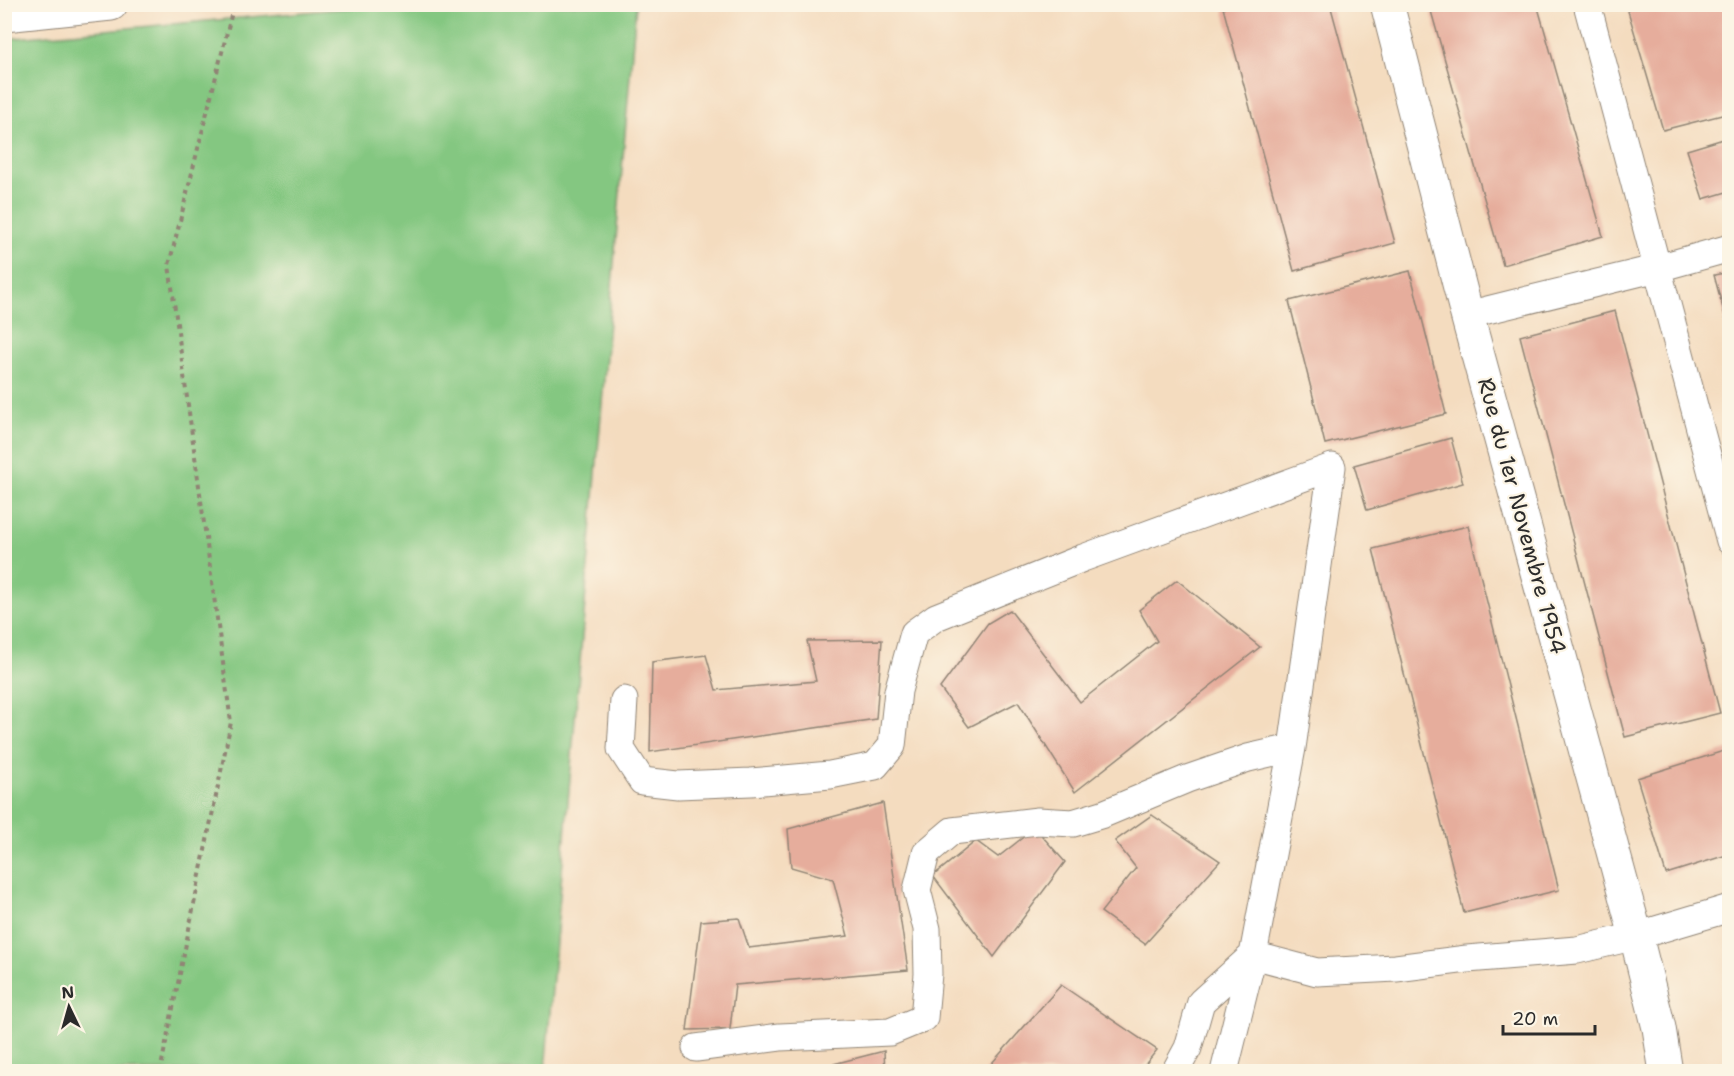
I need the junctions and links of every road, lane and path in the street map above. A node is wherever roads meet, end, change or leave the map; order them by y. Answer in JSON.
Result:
{"nodes":[{"id":1,"x":111,"y":4,"type":"edge"},
{"id":2,"x":234,"y":4,"type":"edge"},
{"id":3,"x":1387,"y":4,"type":"edge"},
{"id":4,"x":1587,"y":4,"type":"edge"},
{"id":5,"x":4,"y":15,"type":"edge"},
{"id":6,"x":1730,"y":248,"type":"edge"},
{"id":7,"x":1658,"y":268,"type":"junction"},
{"id":8,"x":1467,"y":315,"type":"junction"},
{"id":9,"x":1730,"y":541,"type":"edge"},
{"id":10,"x":624,"y":700,"type":"dead end"},
{"id":11,"x":1292,"y":748,"type":"junction"},
{"id":12,"x":1730,"y":908,"type":"edge"},
{"id":13,"x":1636,"y":936,"type":"junction"},
{"id":14,"x":1253,"y":956,"type":"junction"},
{"id":15,"x":1659,"y":1028,"type":"junction"},
{"id":16,"x":696,"y":1048,"type":"dead end"},
{"id":17,"x":160,"y":1071,"type":"edge"},
{"id":18,"x":1175,"y":1071,"type":"edge"},
{"id":19,"x":1224,"y":1071,"type":"edge"},
{"id":20,"x":1666,"y":1071,"type":"edge"},
{"id":21,"x":1685,"y":1071,"type":"edge"}],
"edges":[{"from":1,"to":5,"type":"main road"},
{"from":2,"to":17,"type":"path"},
{"from":3,"to":8,"type":"main road","name":"Rue du 1er Novembre 1954"},
{"from":4,"to":7,"type":"street"},
{"from":6,"to":7,"type":"street"},
{"from":7,"to":8,"type":"street"},
{"from":7,"to":9,"type":"street"},
{"from":8,"to":13,"type":"main road","name":"Rue du 1er Novembre 1954"},
{"from":10,"to":11,"type":"street"},
{"from":11,"to":14,"type":"street"},
{"from":11,"to":16,"type":"street"},
{"from":12,"to":13,"type":"street"},
{"from":13,"to":14,"type":"street"},
{"from":13,"to":15,"type":"main road","name":"Rue du 1er Novembre 1954"},
{"from":14,"to":18,"type":"street"},
{"from":14,"to":19,"type":"street"},
{"from":15,"to":20,"type":"main road","name":"Rue du 1er Novembre 1954"},
{"from":15,"to":21,"type":"main road","name":"Rue du 1er Novembre 1954"}]}
